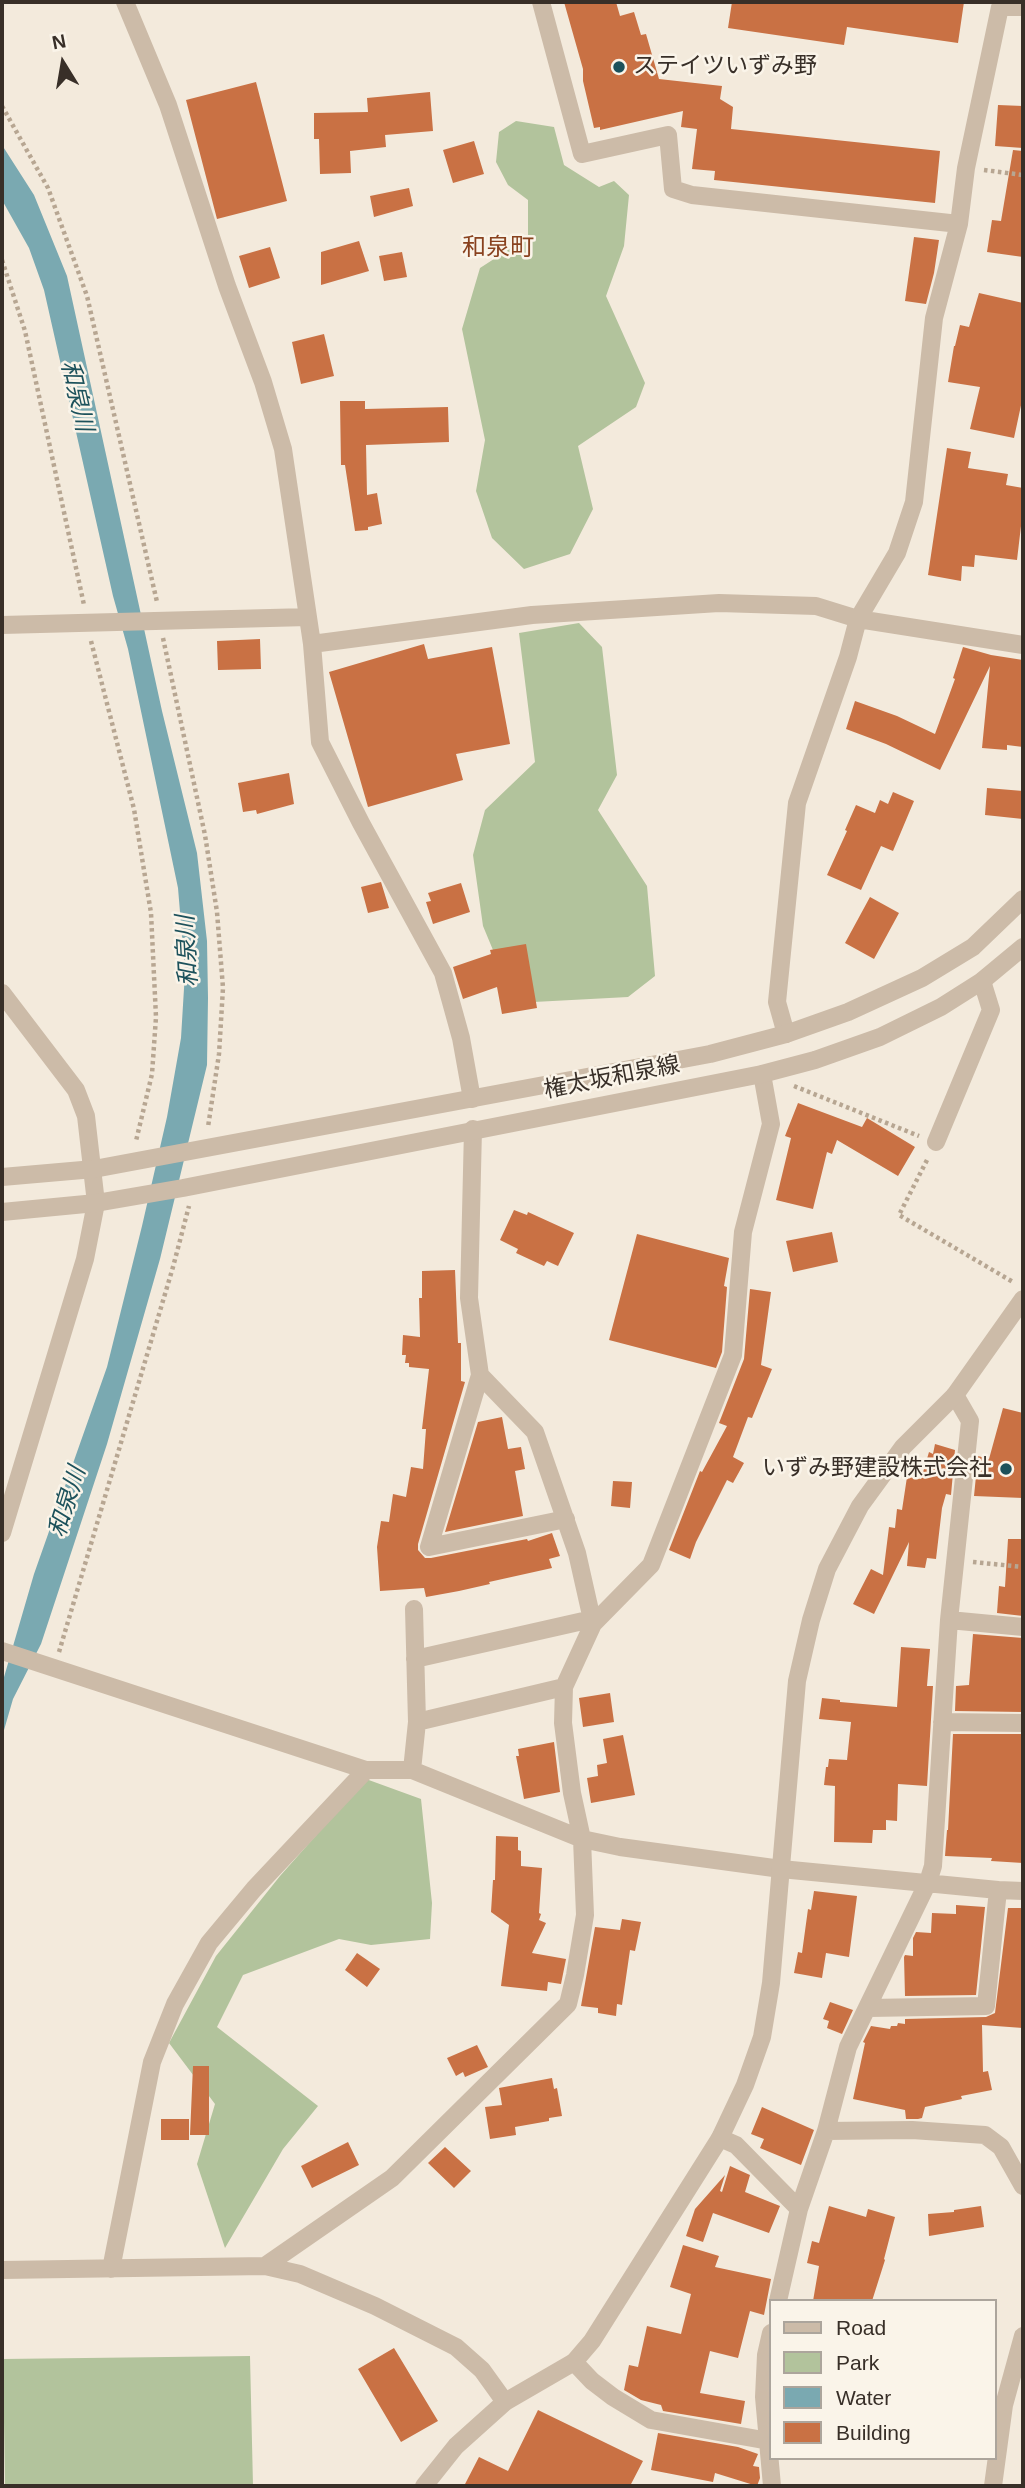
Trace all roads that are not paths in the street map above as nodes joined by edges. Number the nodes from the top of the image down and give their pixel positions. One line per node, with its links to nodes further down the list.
1 (125, 2): 5 (street)
2 (541, 2): 4 (street)
3 (1023, 8): 4 (street)
4 (959, 224): 6 (street)
5 (308, 617): 7 (street); 8 (street)
6 (858, 619): 8 (street); 9 (street); 14 (street)
7 (2, 625)
8 (312, 643): 16 (street)
9 (1023, 645)
10 (1023, 899): 14 (street, 権太坂和泉線)
11 (1023, 947): 12 (street, 権太坂和泉線)
12 (982, 981): 15 (street, 権太坂和泉線); 18 (street)
13 (2, 993): 19 (street)
14 (786, 1034): 16 (street, 権太坂和泉線)
15 (762, 1074): 17 (street, 権太坂和泉線); 30 (street)
16 (472, 1099): 19 (street, 権太坂和泉線)
17 (473, 1129): 21 (street, 権太坂和泉線); 24 (street)
18 (936, 1142)
19 (94, 1169): 20 (street); 21 (street)
20 (2, 1177)
21 (96, 1203): 22 (street); 27 (street)
22 (2, 1212)
23 (1023, 1299): 25 (street)
24 (480, 1374): 26 (street); 26 (street)
25 (955, 1395): 29 (street); 41 (street)
26 (566, 1519): 30 (street)
27 (2, 1533)
28 (414, 1609): 33 (street)
29 (948, 1620): 31 (street); 36 (street)
30 (592, 1621): 33 (street); 34 (street)
31 (1023, 1627)
32 (2, 1651): 38 (street)
33 (415, 1659): 35 (street)
34 (564, 1687): 35 (street); 40 (street)
35 (417, 1722): 39 (street)
36 (942, 1722): 37 (street); 42 (street)
37 (1023, 1723)
38 (366, 1770): 39 (street); 51 (street)
39 (412, 1770): 40 (street)
40 (582, 1839): 41 (street); 50 (street)
41 (781, 1869): 42 (street); 47 (street)
42 (928, 1882): 43 (street); 45 (street)
43 (998, 1890): 44 (street); 45 (street)
44 (1023, 1891)
45 (869, 2008): 46 (street)
46 (826, 2132): 48 (street); 49 (street)
47 (720, 2138): 49 (street); 56 (street)
48 (1023, 2186)
49 (799, 2209): 53 (street)
50 (265, 2266): 51 (street); 57 (street)
51 (111, 2269): 52 (street)
52 (2, 2270)
53 (778, 2299)
54 (1023, 2336): 59 (street)
55 (769, 2342): 58 (street)
56 (574, 2362): 57 (street); 58 (street)
57 (505, 2402): 62 (street)
58 (769, 2441)
59 (997, 2457)
60 (770, 2460): 63 (street)
61 (997, 2460): 64 (street)
62 (424, 2486)
63 (772, 2486)
64 (993, 2486)

